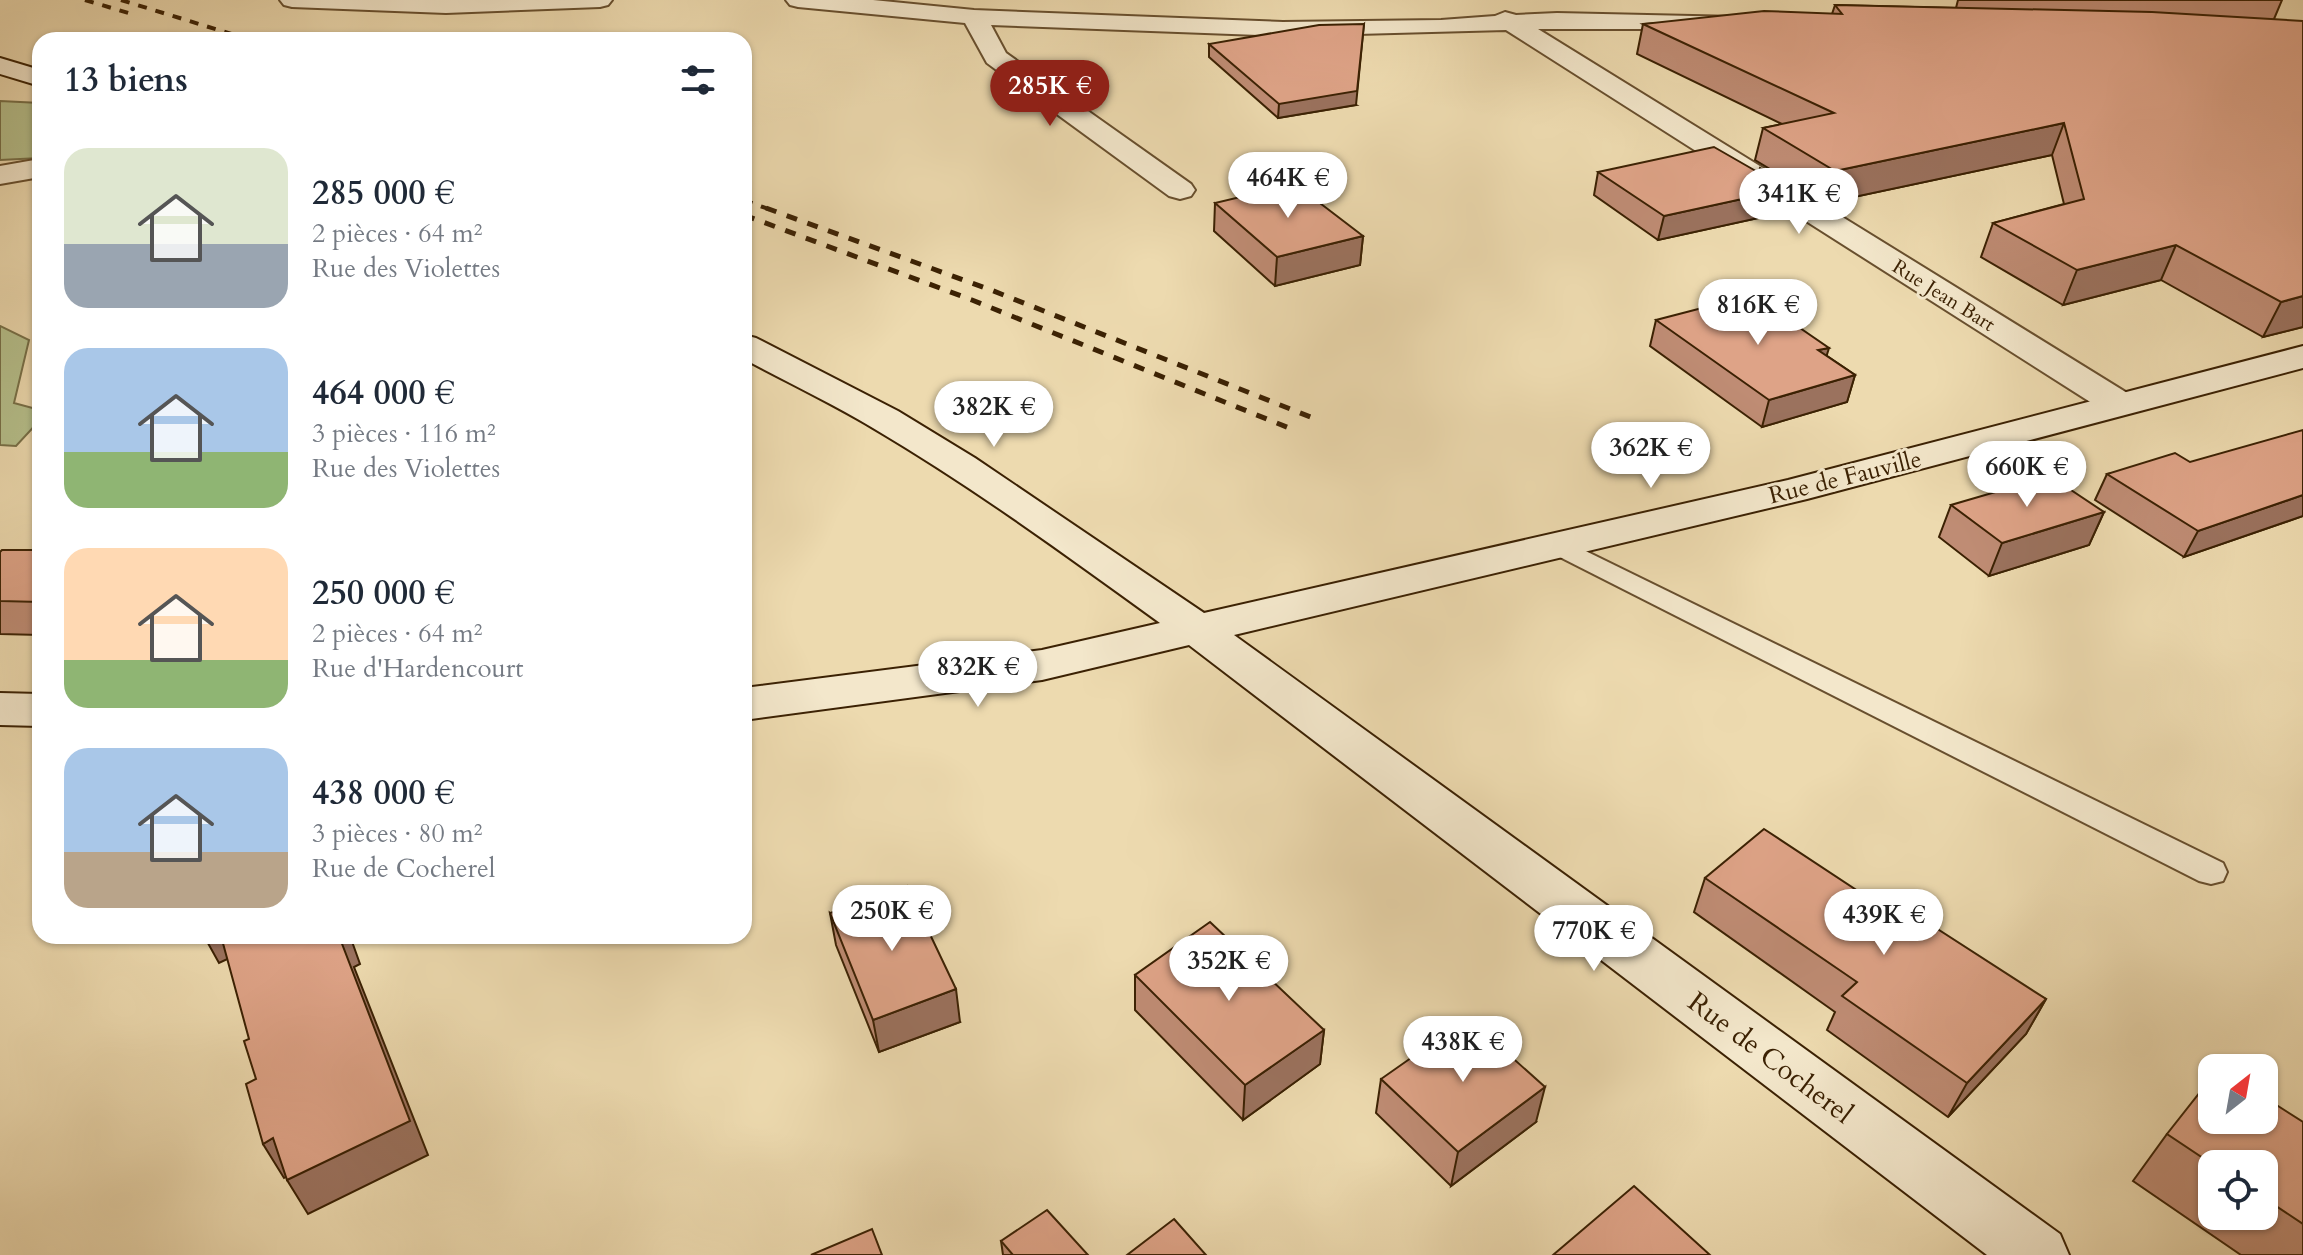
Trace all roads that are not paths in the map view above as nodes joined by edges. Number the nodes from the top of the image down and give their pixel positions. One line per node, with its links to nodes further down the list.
1 (292, 0): 2 (street)
2 (600, 0)
3 (798, 0): 5 (street)
4 (1500, 11): 5 (street); 6 (street); 16 (street, Rue Jean Bart)
5 (974, 17): 13 (street)
6 (1748, 23)
7 (0, 66): 8 (street)
8 (32, 76)
9 (0, 78): 10 (street)
10 (32, 79)
11 (32, 169): 12 (street)
12 (0, 175)
13 (1180, 190)
14 (752, 349): 18 (street, Rue de Cocherel)
15 (2303, 357): 16 (street, Rue de Fauville)
16 (2119, 404): 17 (street, Rue de Fauville)
17 (1557, 545): 18 (street, Rue de Fauville); 22 (lane)
18 (1197, 629): 19 (street, Rue de Fauville); 23 (street, Rue de Cocherel)
19 (752, 703)
20 (0, 709): 21 (street)
21 (32, 710)
22 (2211, 872)
23 (2037, 1255)

